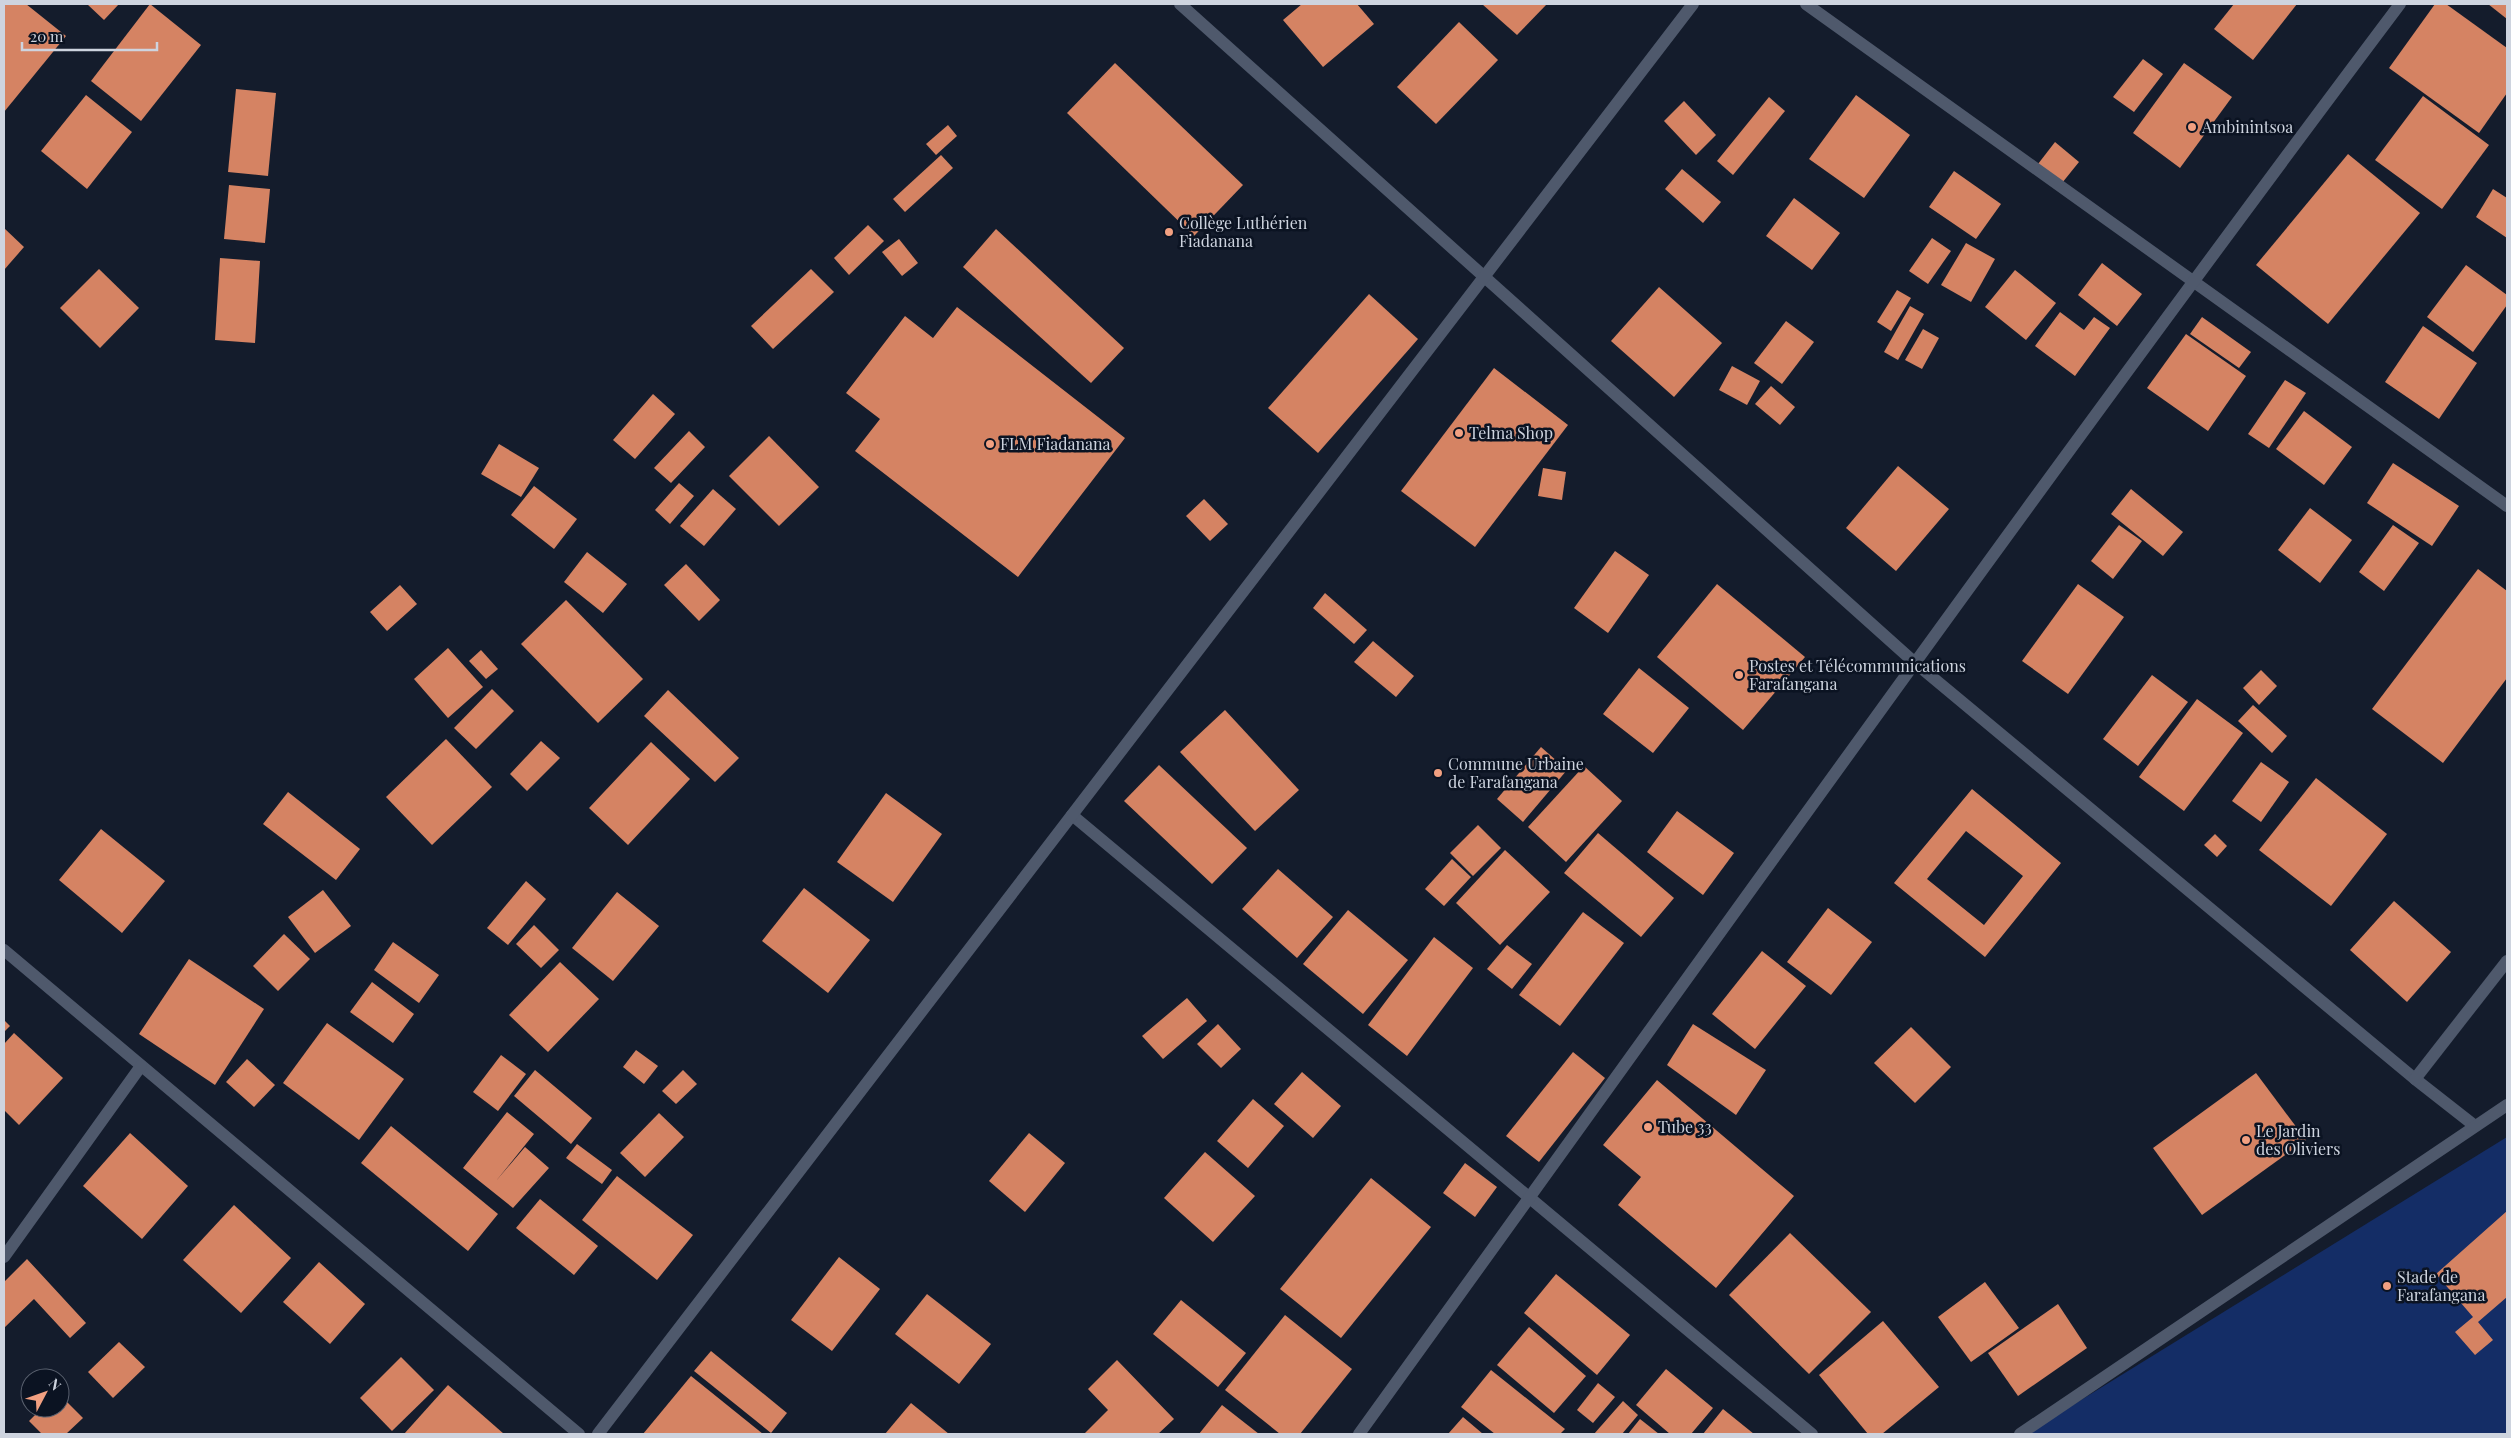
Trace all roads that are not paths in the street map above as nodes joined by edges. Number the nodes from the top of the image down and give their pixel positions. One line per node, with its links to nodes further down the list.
1 (1180, 4): 5 (street)
2 (1693, 4): 5 (street)
3 (1806, 4): 6 (street)
4 (2400, 4): 6 (street)
5 (1485, 275): 8 (street); 9 (street)
6 (2192, 280): 7 (street); 8 (street)
7 (2507, 506)
8 (1914, 662): 13 (street); 16 (street)
9 (1072, 815): 16 (street); 19 (street)
10 (4, 950): 12 (street)
11 (2507, 961): 13 (street)
12 (141, 1066): 17 (street); 18 (street)
13 (2415, 1079): 15 (street)
14 (2507, 1105): 15 (street)
15 (2475, 1126): 22 (street)
16 (1529, 1197): 20 (street); 21 (street)
17 (4, 1257)
18 (579, 1434)
19 (598, 1434)
20 (1358, 1434)
21 (1812, 1434)
22 (2020, 1434)

